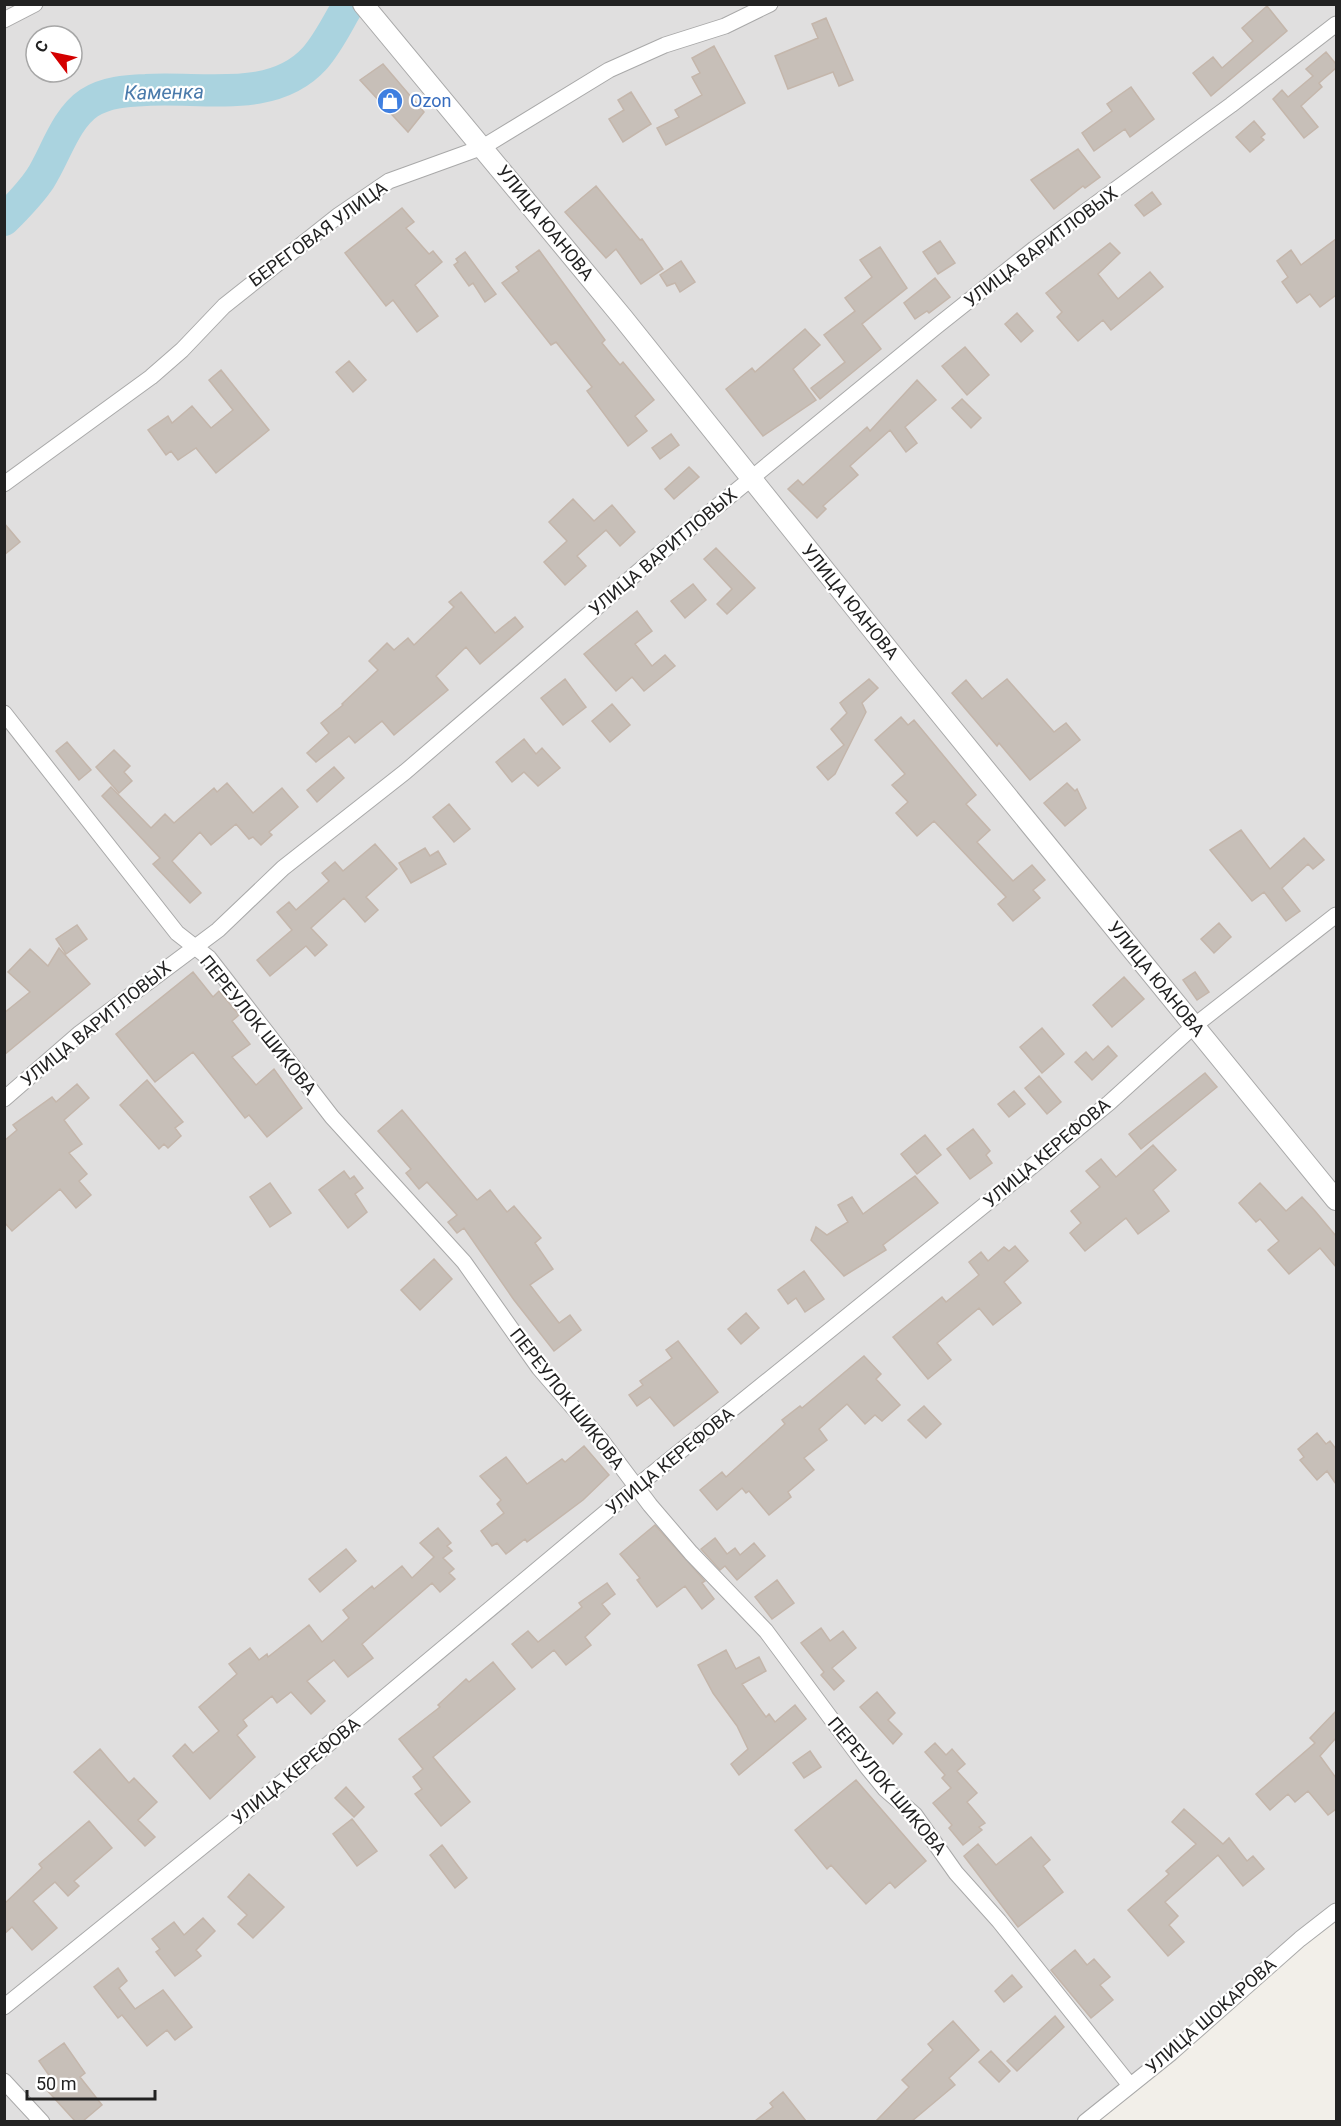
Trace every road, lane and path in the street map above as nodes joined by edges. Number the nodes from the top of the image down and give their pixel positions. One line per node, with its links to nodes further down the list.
1 (35, 4): 4 (street)
2 (363, 4): 6 (street, УЛИЦА ЮАНОВА)
3 (770, 4): 6 (street, БЕРЕГОВАЯ УЛИЦА)
4 (4, 20)
5 (1336, 24): 7 (street, УЛИЦА ВАРИТЛОВЫХ)
6 (483, 147): 7 (street, УЛИЦА ЮАНОВА); 8 (street, БЕРЕГОВАЯ УЛИЦА)
7 (751, 478): 11 (street, УЛИЦА ВАРИТЛОВЫХ); 12 (street, УЛИЦА ЮАНОВА)
8 (4, 484)
9 (4, 713): 11 (street, ПЕРЕУЛОК ШИКОВА)
10 (1336, 915): 12 (street, УЛИЦА КЕРЕФОВА)
11 (194, 948): 13 (street, УЛИЦА ВАРИТЛОВЫХ); 15 (street, ПЕРЕУЛОК ШИКОВА)
12 (1194, 1026): 14 (street, УЛИЦА ЮАНОВА); 15 (street, УЛИЦА КЕРЕФОВА)
13 (4, 1100)
14 (1336, 1200)
15 (636, 1487): 17 (street, УЛИЦА КЕРЕФОВА); 19 (street, ПЕРЕУЛОК ШИКОВА)
16 (1336, 1911): 19 (street, УЛИЦА ШОКАРОВА)
17 (4, 2007)
18 (4, 2081): 20 (street)
19 (1129, 2085): 21 (street, УЛИЦА ШОКАРОВА)
20 (42, 2121)
21 (1085, 2121)

